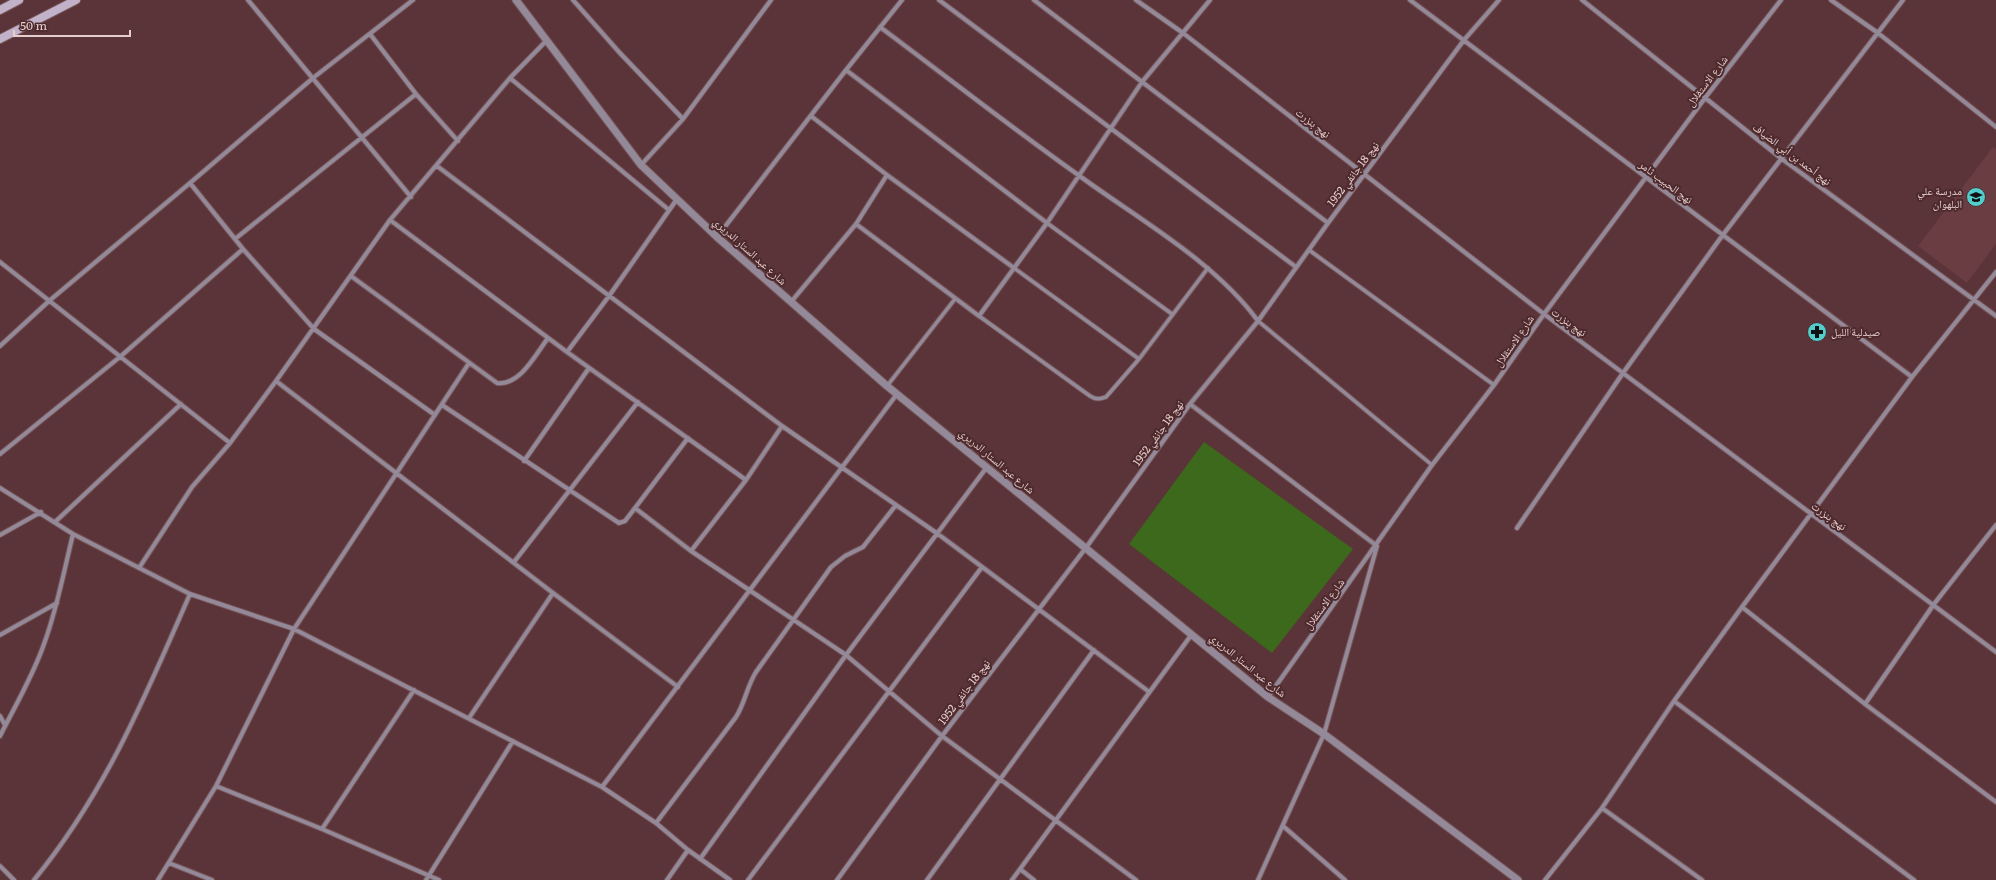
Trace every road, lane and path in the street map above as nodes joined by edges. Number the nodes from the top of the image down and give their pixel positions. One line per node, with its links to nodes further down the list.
1 (19, 0): 19 (main road)
2 (76, 0): 24 (main road)
3 (248, 0): 28 (street)
4 (413, 0): 23 (street)
5 (516, 0): 25 (street, شارع عبد الستار الدريري)
6 (573, 0): 34 (street)
7 (771, 0): 34 (street)
8 (902, 0): 20 (street)
9 (939, 0): 36 (street)
10 (1034, 0): 30 (street)
11 (1136, 0): 21 (street, نهج بنزرت)
12 (1210, 0): 21 (street)
13 (1410, 0): 26 (street, نهج الحبيب ثامر)
14 (1499, 0): 26 (street, نهج 18 جانفي 1952)
15 (1582, 0): 32 (street, نهج أحمد بن أبي الضياف)
16 (1781, 0): 32 (street, شارع الاستقلال)
17 (1831, 0): 22 (street)
18 (1903, 0): 22 (street)
19 (0, 10)
20 (880, 27): 27 (street); 44 (street)
21 (1183, 33): 30 (street); 42 (street, نهج بنزرت)
22 (1878, 33): 35 (street); 39 (street)
23 (370, 34): 28 (street); 31 (street)
24 (0, 39)
25 (547, 39): 29 (street); 40 (street, شارع عبد الستار الدريري)
26 (1464, 40): 42 (street, نهج 18 جانفي 1952); 45 (street, نهج الحبيب ثامر)
27 (846, 70): 33 (street); 51 (street)
28 (313, 78): 37 (street); 46 (street)
29 (510, 78): 38 (street); 49 (street)
30 (1142, 82): 36 (street); 52 (street)
31 (416, 94): 37 (street); 38 (street)
32 (1705, 98): 39 (street, نهج أحمد بن أبي الضياف); 45 (street, شارع الاستقلال)
33 (811, 116): 43 (street); 55 (street)
34 (684, 119): 40 (street)
35 (1996, 126)
36 (1112, 129): 44 (street); 60 (street)
37 (362, 138): 47 (street); 56 (street)
38 (458, 141): 41 (street)
39 (1782, 159): 54 (street); 67 (street, نهج أحمد بن أبي الضياف)
40 (642, 165): 48 (street, شارع عبد الستار الدريري)
41 (437, 166): 47 (street); 65 (street)
42 (1364, 174): 52 (street, نهج 18 جانفي 1952); 71 (street, نهج بنزرت)
43 (887, 175): 53 (street); 61 (street)
44 (1079, 176): 51 (street); 62 (street)
45 (1646, 178): 54 (street, نهج الحبيب ثامر); 71 (street, شارع الاستقلال)
46 (190, 183): 56 (street); 68 (street)
47 (411, 197): 50 (street)
48 (677, 199): 49 (street); 55 (street, شارع عبد الستار الدريري)
49 (669, 210): 65 (street)
50 (390, 220): 64 (street); 76 (street)
51 (1047, 223): 61 (street); 70 (street)
52 (1328, 223): 58 (street, نهج 18 جانفي 1952)
53 (856, 224): 66 (street); 69 (street)
54 (1722, 236): 83 (street); 84 (street, نهج الحبيب ثامر)
55 (717, 237): 69 (street, شارع عبد الستار الدريري)
56 (235, 240): 57 (street)
57 (243, 249): 75 (street); 79 (street)
58 (1309, 250): 60 (street, نهج 18 جانفي 1952); 87 (street)
59 (0, 262): 68 (street)
60 (1296, 267): 74 (street, نهج 18 جانفي 1952)
61 (1014, 268): 72 (street); 80 (street)
62 (1208, 268): 70 (street); 74 (street)
63 (1996, 272): 67 (street)
64 (351, 276): 75 (street); 81 (street)
65 (609, 296): 78 (street); 94 (street)
66 (955, 299): 72 (street); 86 (street)
67 (1975, 299): 73 (street, نهج أحمد بن أبي الضياف); 84 (street)
68 (49, 301): 77 (street); 79 (street)
69 (790, 303): 86 (street, شارع عبد الستار الدريري)
70 (1172, 314): 80 (street)
71 (1544, 314): 83 (street, نهج بنزرت); 87 (street, شارع الاستقلال)
72 (979, 316): 80 (street)
73 (1996, 316)
74 (1258, 321): 91 (street, نهج 18 جانفي 1952); 99 (street)
75 (314, 329): 85 (street); 93 (street)
76 (548, 338): 78 (street); 81 (street)
77 (0, 346)
78 (567, 352): 82 (street)
79 (121, 356): 90 (street); 97 (street)
80 (1139, 359)
81 (469, 363): 92 (street)
82 (589, 368): 89 (street); 98 (street)
83 (1623, 373): 109 (street, نهج بنزرت); 112 (street)
84 (1912, 377): 109 (street)
85 (276, 381): 96 (street); 102 (street)
86 (888, 386): 88 (street, شارع عبد الستار الدريري)
87 (1494, 386): 99 (street, شارع الاستقلال)
88 (897, 394): 100 (street, شارع عبد الستار الدريري); 101 (street)
89 (638, 402): 95 (street); 105 (street)
90 (181, 404): 96 (street); 110 (street)
91 (1190, 404): 116 (street); 117 (street, نهج 18 جانفي 1952)
92 (442, 405): 93 (street); 98 (street)
93 (435, 415): 102 (street)
94 (782, 426): 101 (street); 103 (street)
95 (688, 438): 103 (street); 107 (street)
96 (230, 443): 121 (street)
97 (0, 454)
98 (524, 461): 105 (street)
99 (1432, 465): 116 (street, شارع الاستقلال)
100 (988, 466): 114 (street); 117 (street, شارع عبد الستار الدريري)
101 (842, 467): 106 (street); 122 (street)
102 (397, 473): 119 (street); 130 (street)
103 (746, 480): 118 (street)
104 (0, 488): 108 (street)
105 (569, 491): 107 (street); 119 (street)
106 (896, 505): 114 (street); 129 (street)
107 (635, 508): 118 (street)
108 (41, 512): 110 (street); 115 (street)
109 (1812, 515): 126 (street, نهج بنزرت); 127 (street)
110 (55, 522): 113 (street)
111 (1996, 525): 126 (street)
112 (1516, 528)
113 (73, 534): 121 (street); 125 (street)
114 (938, 534): 120 (street); 135 (street)
115 (0, 535)
116 (1377, 546): 140 (street, شارع الاستقلال); 146 (street)
117 (1085, 549): 128 (street, نهج 18 جانفي 1952); 131 (street, شارع عبد الستار الدريري)
118 (691, 551): 122 (street)
119 (514, 562): 123 (street)
120 (982, 567): 128 (street); 138 (street)
121 (139, 568): 124 (street)
122 (749, 590): 129 (street); 136 (street)
123 (553, 593): 136 (street); 144 (street)
124 (190, 594): 130 (street); 166 (street)
125 (57, 603): 132 (street); 145 (street)
126 (1934, 604): 134 (street, نهج بنزرت); 142 (street)
127 (1742, 607): 141 (street); 142 (street)
128 (1038, 610): 133 (street); 148 (street, نهج 18 جانفي 1952)
129 (792, 621): 135 (street); 156 (street)
130 (294, 630): 137 (street); 151 (street)
131 (1192, 634): 139 (street); 140 (street, شارع عبد الستار الدريري)
132 (0, 635)
133 (1094, 650): 139 (street); 150 (street)
134 (1996, 652)
135 (846, 655): 138 (street); 160 (street)
136 (678, 687): 152 (street)
137 (414, 690): 144 (street); 158 (street)
138 (889, 691): 148 (street); 173 (street)
139 (1148, 691): 155 (street)
140 (1268, 698): 146 (street, شارع عبد الستار الدريري)
141 (1674, 701): 154 (street); 184 (street)
142 (1865, 704): 153 (street)
143 (0, 716): 145 (street)
144 (469, 718): 149 (street)
145 (6, 725): 147 (street)
146 (1324, 734): 157 (street); 181 (street, شارع عبد الستار الدريري)
147 (0, 736)
148 (942, 736): 150 (street); 174 (street, نهج 18 جانفي 1952)
149 (513, 741): 152 (street); 164 (street)
150 (1001, 778): 155 (street); 175 (street)
151 (216, 786): 158 (street); 161 (street)
152 (602, 787): 156 (street)
153 (1996, 802)
154 (1602, 808): 182 (street); 183 (street)
155 (1056, 820): 163 (street); 178 (street)
156 (656, 823): 159 (street)
157 (1283, 826): 179 (street); 180 (street)
158 (322, 829): 164 (street)
159 (688, 850): 160 (street); 171 (street)
160 (700, 859): 172 (street)
161 (169, 863): 167 (street); 168 (street)
162 (0, 866): 165 (street)
163 (1020, 869): 176 (street); 177 (street)
164 (429, 875): 169 (street); 170 (street)
165 (14, 880)
166 (34, 880)
167 (158, 880)
168 (212, 880)
169 (426, 880)
170 (439, 880)
171 (667, 880)
172 (730, 880)
173 (748, 880)
174 (837, 880)
175 (927, 880)
176 (1012, 880)
177 (1034, 880)
178 (1136, 880)
179 (1258, 880)
180 (1345, 880)
181 (1518, 880)
182 (1545, 880)
183 (1702, 880)
184 (1914, 880)

